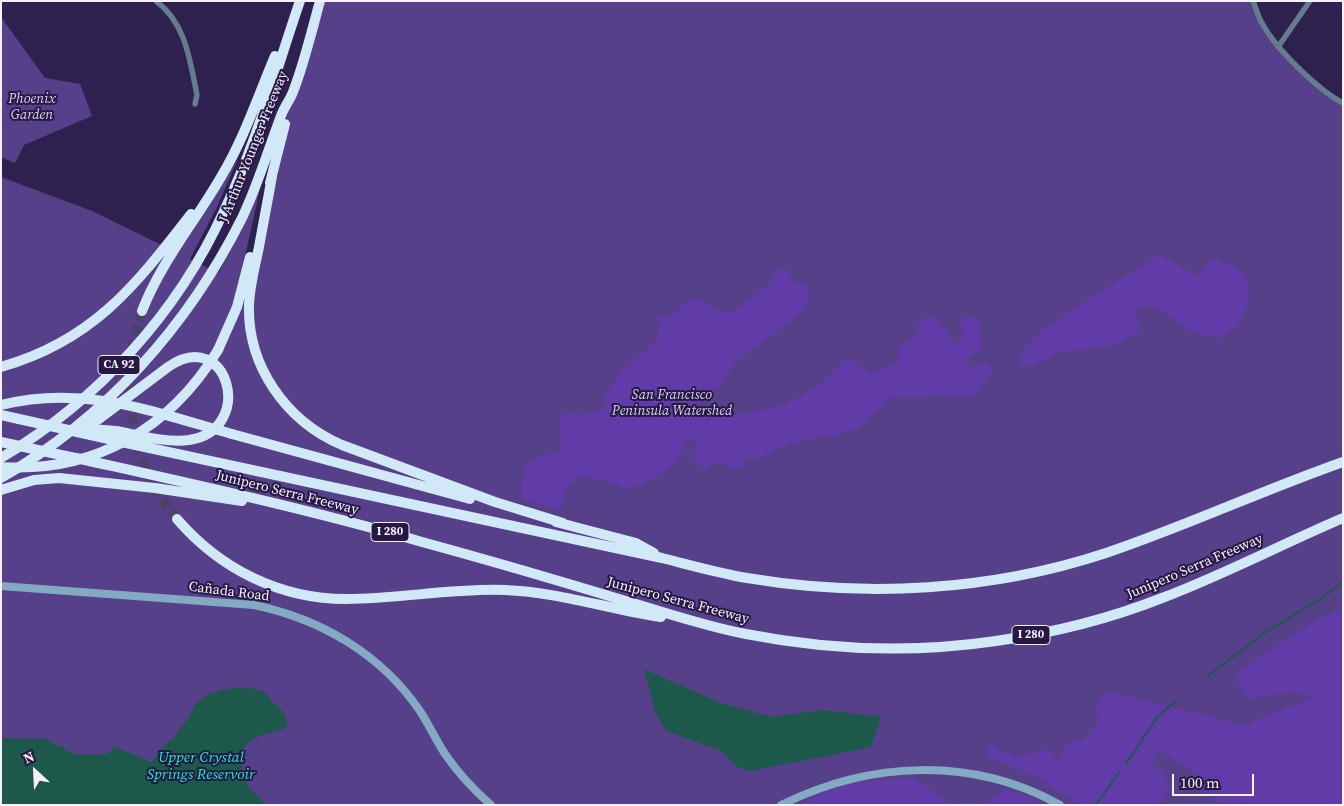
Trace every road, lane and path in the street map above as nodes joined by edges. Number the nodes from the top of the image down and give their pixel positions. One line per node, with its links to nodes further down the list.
1 (156, 1): 10 (street)
2 (296, 1): 11 (highway)
3 (300, 1): 19 (highway, J Arthur Younger Freeway / CA 92)
4 (320, 1): 8 (highway, J Arthur Younger Freeway / CA 92)
5 (1253, 1): 7 (street)
6 (1310, 1): 7 (street)
7 (1278, 47): 9 (street)
8 (293, 92): 12 (highway); 20 (highway, J Arthur Younger Freeway / CA 92)
9 (1343, 103)
10 (195, 104)
11 (227, 168): 13 (highway); 14 (highway)
12 (272, 176): 22 (highway, bridge); 28 (highway)
13 (142, 311)
14 (1, 367)
15 (1, 405): 28 (highway, bridge)
16 (1, 415): 17 (highway, Junipero Serra Freeway / I 280, bridge)
17 (114, 435): 20 (highway); 29 (highway, Junipero Serra Freeway / I 280)
18 (1, 442): 25 (highway, Junipero Serra Freeway / I 280, bridge)
19 (1, 458)
20 (30, 461): 23 (highway, J Arthur Younger Freeway / CA 92)
21 (1343, 462): 29 (highway, Junipero Serra Freeway / I 280)
22 (1, 467)
23 (1, 478)
24 (1, 490): 25 (highway)
25 (285, 505): 31 (highway, Junipero Serra Freeway / I 280)
26 (1343, 518): 31 (highway, Junipero Serra Freeway / I 280)
27 (177, 519): 31 (highway)
28 (563, 523): 29 (highway)
29 (662, 558)
30 (1, 586): 32 (main road, Cañada Road)
31 (700, 624)
32 (491, 805)
33 (781, 805): 34 (main road)
34 (1060, 805)

